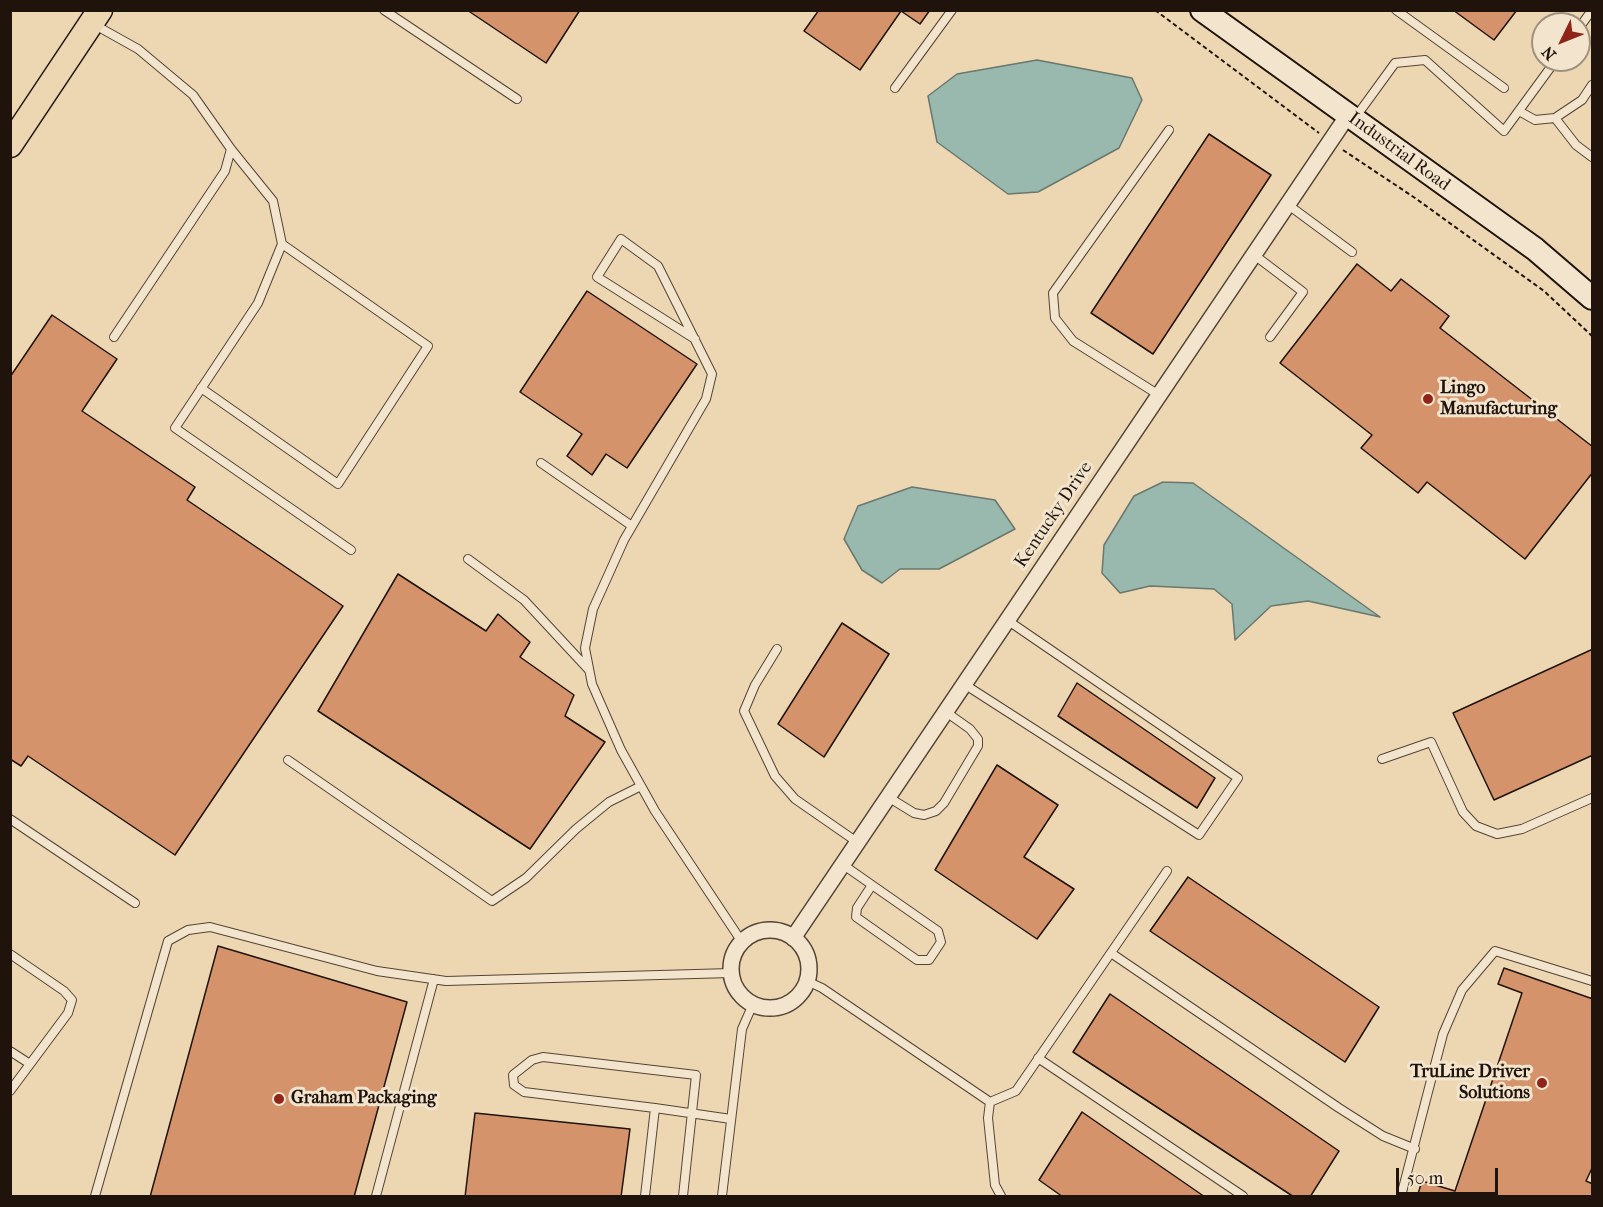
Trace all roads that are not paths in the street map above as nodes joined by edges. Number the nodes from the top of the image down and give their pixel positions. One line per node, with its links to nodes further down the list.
1 (384, 10): 10 (lane)
2 (952, 10): 7 (lane)
3 (1202, 10): 12 (main road, Industrial Road)
4 (1396, 10): 8 (lane)
5 (96, 17): 15 (main road); 16 (lane)
6 (1547, 72): 11 (lane)
7 (895, 88)
8 (1504, 88)
9 (1592, 88): 13 (lane)
10 (517, 99)
11 (1519, 111): 12 (lane); 13 (lane)
12 (1351, 117): 18 (street, Kentucky Drive); 22 (main road, Industrial Road)
13 (1555, 118): 17 (lane)
14 (1169, 130): 27 (lane)
15 (10, 145)
16 (231, 149): 19 (lane); 23 (lane)
17 (1593, 157)
18 (1287, 204): 20 (lane); 21 (street, Kentucky Drive)
19 (282, 244): 26 (lane); 26 (lane)
20 (1352, 252)
21 (1253, 254): 24 (lane); 27 (street, Kentucky Drive)
22 (1593, 298)
23 (114, 337)
24 (1270, 337)
25 (695, 339): 25 (lane); 29 (lane)
26 (201, 388): 30 (lane)
27 (1159, 395): 32 (street, Kentucky Drive)
28 (541, 463): 29 (lane)
29 (632, 526): 34 (lane)
30 (351, 550)
31 (468, 559): 34 (lane)
32 (1007, 620): 35 (street, Kentucky Drive); 35 (lane)
33 (777, 649): 43 (lane)
34 (590, 671): 39 (lane)
35 (964, 684): 36 (street, Kentucky Drive)
36 (946, 712): 40 (street, Kentucky Drive); 40 (lane)
37 (1382, 759): 41 (lane)
38 (288, 760): 39 (lane)
39 (640, 786): 49 (lane)
40 (888, 797): 43 (street, Kentucky Drive)
41 (1593, 798)
42 (10, 819): 47 (lane)
43 (857, 842): 44 (street, Kentucky Drive)
44 (842, 864): 46 (lane); 48 (street, Kentucky Drive)
45 (1167, 872): 50 (lane)
46 (872, 885): 46 (lane)
47 (135, 903)
48 (792, 938): 49 (street); 54 (street)
49 (742, 942): 52 (street)
50 (1111, 952): 58 (lane); 65 (lane)
51 (10, 954): 59 (lane)
52 (731, 974): 53 (lane); 56 (street)
53 (434, 979): 66 (lane); 67 (lane)
54 (807, 981): 56 (street); 61 (lane)
55 (1593, 981): 65 (lane)
56 (753, 1004): 64 (lane)
57 (10, 1051): 59 (lane)
58 (1038, 1058): 61 (lane); 72 (lane)
59 (30, 1064): 60 (lane)
60 (10, 1091)
61 (990, 1102): 71 (lane)
62 (655, 1108): 63 (lane); 63 (lane); 68 (lane)
63 (692, 1113): 64 (lane); 69 (lane)
64 (731, 1119): 70 (lane)
65 (1415, 1149): 73 (lane)
66 (95, 1197)
67 (376, 1197)
68 (645, 1197)
69 (683, 1197)
70 (722, 1197)
71 (1001, 1197)
72 (1243, 1197)
73 (1401, 1197)

